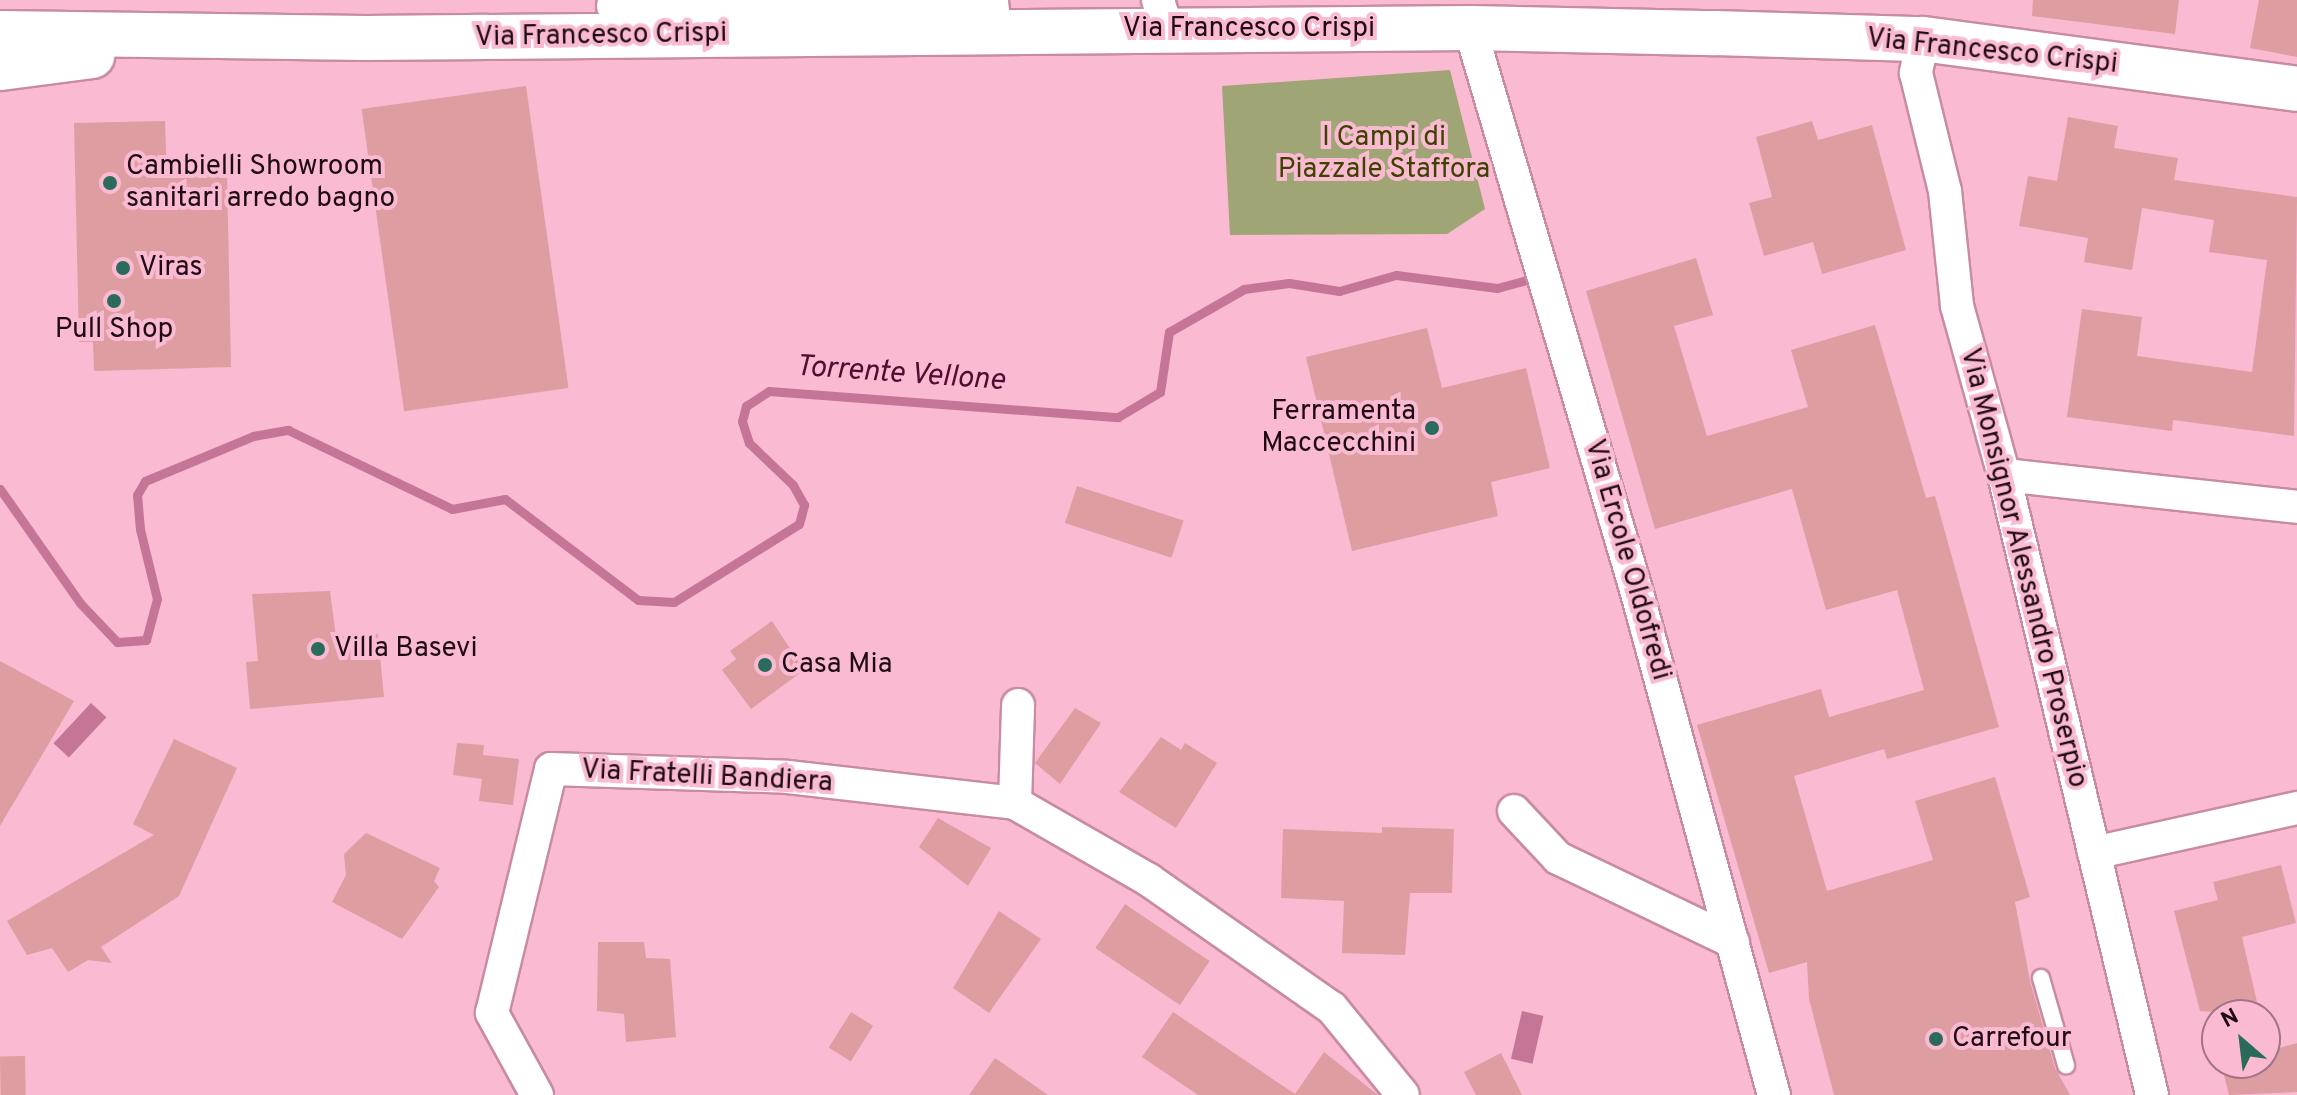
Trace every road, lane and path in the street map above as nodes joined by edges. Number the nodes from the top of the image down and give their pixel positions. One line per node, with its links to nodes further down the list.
1 (607, 14): 2 (street, Via Francesco Crispi); 5 (street, Via Francesco Crispi)
2 (1162, 14): 3 (street, Via Francesco Crispi)
3 (1470, 28): 6 (street, Via Francesco Crispi); 16 (street, Via Ercole Oldofredi)
4 (0, 33): 5 (street, Via Francesco Crispi)
5 (197, 37): 7 (street, Via Francesco Crispi)
6 (1923, 39): 8 (street, Via Francesco Crispi); 9 (street, Via Monsignor Alessandro Proserpio)
7 (0, 68)
8 (2297, 89)
9 (2004, 475): 10 (street); 15 (street, Via Monsignor Alessandro Proserpio)
10 (2297, 507)
11 (1018, 705): 12 (street)
12 (1015, 803): 19 (street, Via Fratelli Bandiera); 20 (street, Via Fratelli Bandiera)
13 (2297, 808): 15 (street)
14 (1514, 811): 16 (street)
15 (2094, 853): 22 (street, Via Monsignor Alessandro Proserpio)
16 (1733, 942): 21 (street, Via Ercole Oldofredi)
17 (2041, 978): 18 (lane)
18 (2066, 1065)
19 (537, 1095)
20 (1403, 1095)
21 (1774, 1095)
22 (2152, 1095)

